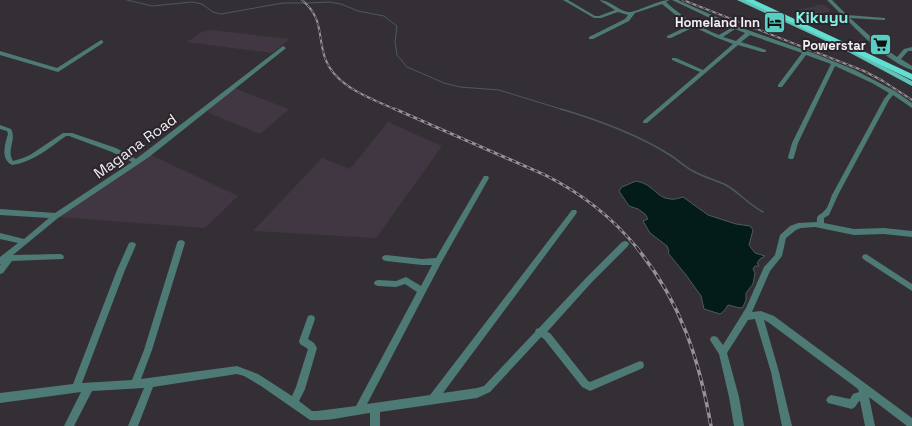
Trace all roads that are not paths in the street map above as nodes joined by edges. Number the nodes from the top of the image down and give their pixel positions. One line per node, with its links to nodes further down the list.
1 (565, 0): 11 (street)
2 (601, 0): 11 (street)
3 (674, 0): 10 (street)
4 (740, 0): 37 (main road)
5 (748, 0): 36 (highway)
6 (755, 0): 17 (highway)
7 (765, 0): 17 (highway)
8 (829, 0): 14 (street)
9 (665, 1): 12 (street); 13 (street)
10 (689, 7): 13 (street); 18 (street)
11 (619, 10): 12 (street)
12 (633, 14): 22 (street)
13 (676, 14): 16 (street)
14 (844, 16): 15 (street); 31 (street)
15 (883, 19)
16 (693, 26): 20 (street); 21 (street)
17 (812, 26): 35 (highway)
18 (734, 28): 19 (street); 21 (street)
19 (750, 33): 24 (street); 29 (street)
20 (669, 37)
21 (719, 37): 24 (street)
22 (591, 38)
23 (101, 42): 28 (street)
24 (737, 43): 27 (street); 34 (street)
25 (283, 48): 44 (street, Magana Road)
26 (912, 49): 31 (street)
27 (764, 51)
28 (0, 53)
29 (805, 53): 32 (street); 38 (street)
30 (674, 59): 34 (street)
31 (897, 60): 33 (street)
32 (833, 64): 39 (street); 43 (street)
33 (912, 68)
34 (704, 72): 41 (street)
35 (912, 73)
36 (912, 77)
37 (912, 84)
38 (780, 86)
39 (893, 92): 40 (street); 49 (street)
40 (912, 106)
41 (645, 122)
42 (0, 127): 44 (street)
43 (791, 157)
44 (137, 162): 48 (street, Magana Road)
45 (486, 178): 60 (street)
46 (0, 212): 48 (street)
47 (574, 212): 79 (street)
48 (56, 216): 52 (street, Magana Road)
49 (821, 225): 50 (street); 66 (street)
50 (912, 234)
51 (0, 236): 52 (street)
52 (26, 242): 59 (street, Magana Road)
53 (181, 243): 73 (street)
54 (132, 244): 76 (street)
55 (625, 244): 68 (street)
56 (60, 256): 59 (street)
57 (866, 257): 63 (street)
58 (386, 258): 60 (street)
59 (5, 259): 61 (street, Magana Road)
60 (438, 261): 64 (street)
61 (0, 271)
62 (378, 283): 64 (street)
63 (912, 288)
64 (422, 291): 83 (street)
65 (758, 315): 66 (street); 74 (street); 89 (street)
66 (746, 316): 70 (street)
67 (311, 318): 81 (street)
68 (540, 332): 71 (street); 79 (street)
69 (714, 340): 70 (street)
70 (723, 352): 88 (street)
71 (640, 365)
72 (150, 383): 73 (street); 81 (street); 86 (street)
73 (135, 384): 75 (street)
74 (862, 386): 77 (street); 84 (street)
75 (89, 387): 76 (street); 85 (street)
76 (76, 388): 78 (street)
77 (864, 396): 80 (street); 90 (street)
78 (0, 398)
79 (432, 400): 82 (street)
80 (831, 400)
81 (293, 403): 83 (street)
82 (375, 408): 83 (street); 87 (street)
83 (358, 411)
84 (912, 424)
85 (69, 426)
86 (133, 426)
87 (375, 426)
88 (739, 426)
89 (787, 426)
90 (870, 426)

